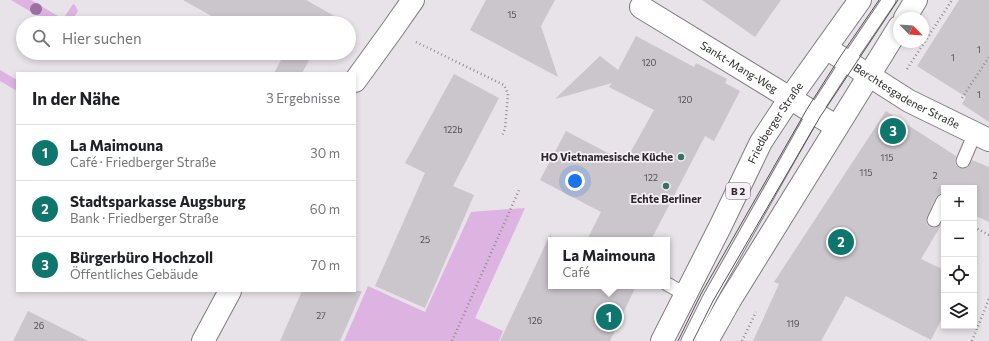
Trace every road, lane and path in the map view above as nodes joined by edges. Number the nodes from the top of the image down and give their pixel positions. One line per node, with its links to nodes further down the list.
1 (413, 0): 7 (main road)
2 (860, 0): 9 (main road, Friedberger Straße / B 2)
3 (889, 0): 11 (lane)
4 (916, 0): 6 (main road)
5 (641, 7): 14 (main road, Sankt-Mang-Weg)
6 (909, 12)
7 (392, 30): 13 (main road); 18 (path)
8 (893, 36): 12 (main road)
9 (826, 48): 11 (main road, Berchtesgadener Straße); 14 (main road, Friedberger Straße / B 2)
10 (989, 57): 16 (path)
11 (847, 62): 12 (main road, Berchtesgadener Straße); 15 (lane)
12 (868, 76): 16 (main road, Berchtesgadener Straße); 17 (main road)
13 (356, 80)
14 (790, 98): 15 (main road, Sankt-Mang-Weg); 26 (main road, Friedberger Straße / B 2)
15 (814, 113): 17 (main road, Sankt-Mang-Weg); 32 (lane)
16 (947, 120): 19 (main road, Berchtesgadener Straße)
17 (837, 127): 33 (main road)
18 (502, 136)
19 (982, 137): 20 (lane)
20 (963, 161)
21 (519, 190): 30 (path)
22 (941, 205): 23 (lane)
23 (934, 220)
24 (977, 229): 25 (path)
25 (989, 235)
26 (676, 289): 31 (main road, Friedberger Straße / B 2)
27 (229, 292): 29 (main road)
28 (989, 299): 34 (path)
29 (203, 341)
30 (452, 341)
31 (662, 341)
32 (688, 341)
33 (707, 341)
34 (972, 341)

